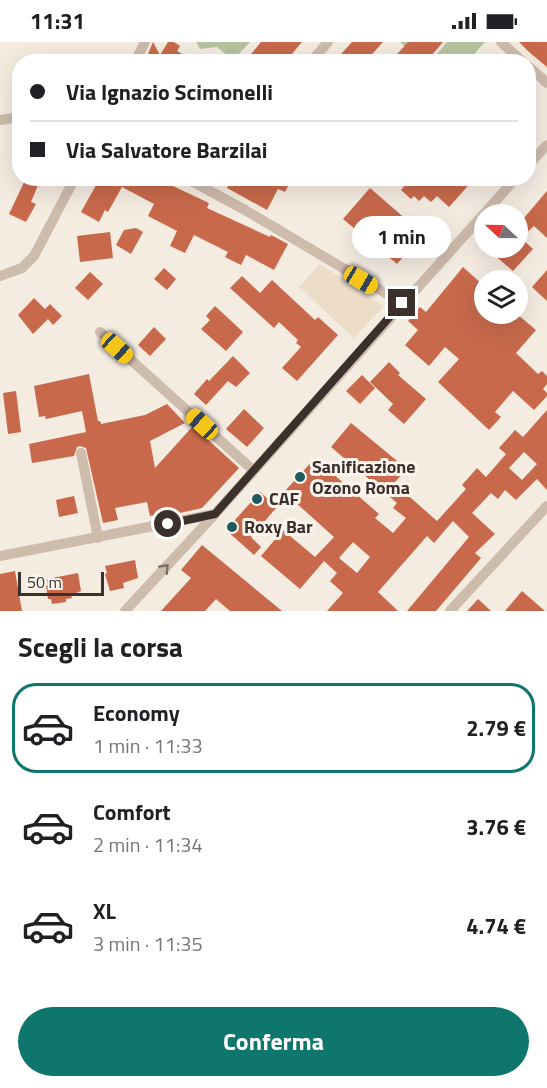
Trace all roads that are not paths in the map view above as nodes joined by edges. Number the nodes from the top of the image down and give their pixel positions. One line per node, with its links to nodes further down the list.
1 (328, 42): 3 (street)
2 (501, 42): 4 (street)
3 (318, 54)
4 (514, 54)
5 (547, 145): 6 (street)
6 (536, 157)
7 (71, 186): 10 (street)
8 (200, 186): 11 (street)
9 (509, 186): 11 (street)
10 (0, 276)
11 (402, 303): 14 (street)
12 (100, 332): 14 (street)
13 (81, 453): 17 (street)
14 (253, 470): 16 (street)
15 (547, 506): 20 (street)
16 (215, 514): 17 (street); 19 (street, one-way to 16)
17 (98, 538): 18 (street)
18 (0, 556)
19 (125, 611)
20 (450, 611)

